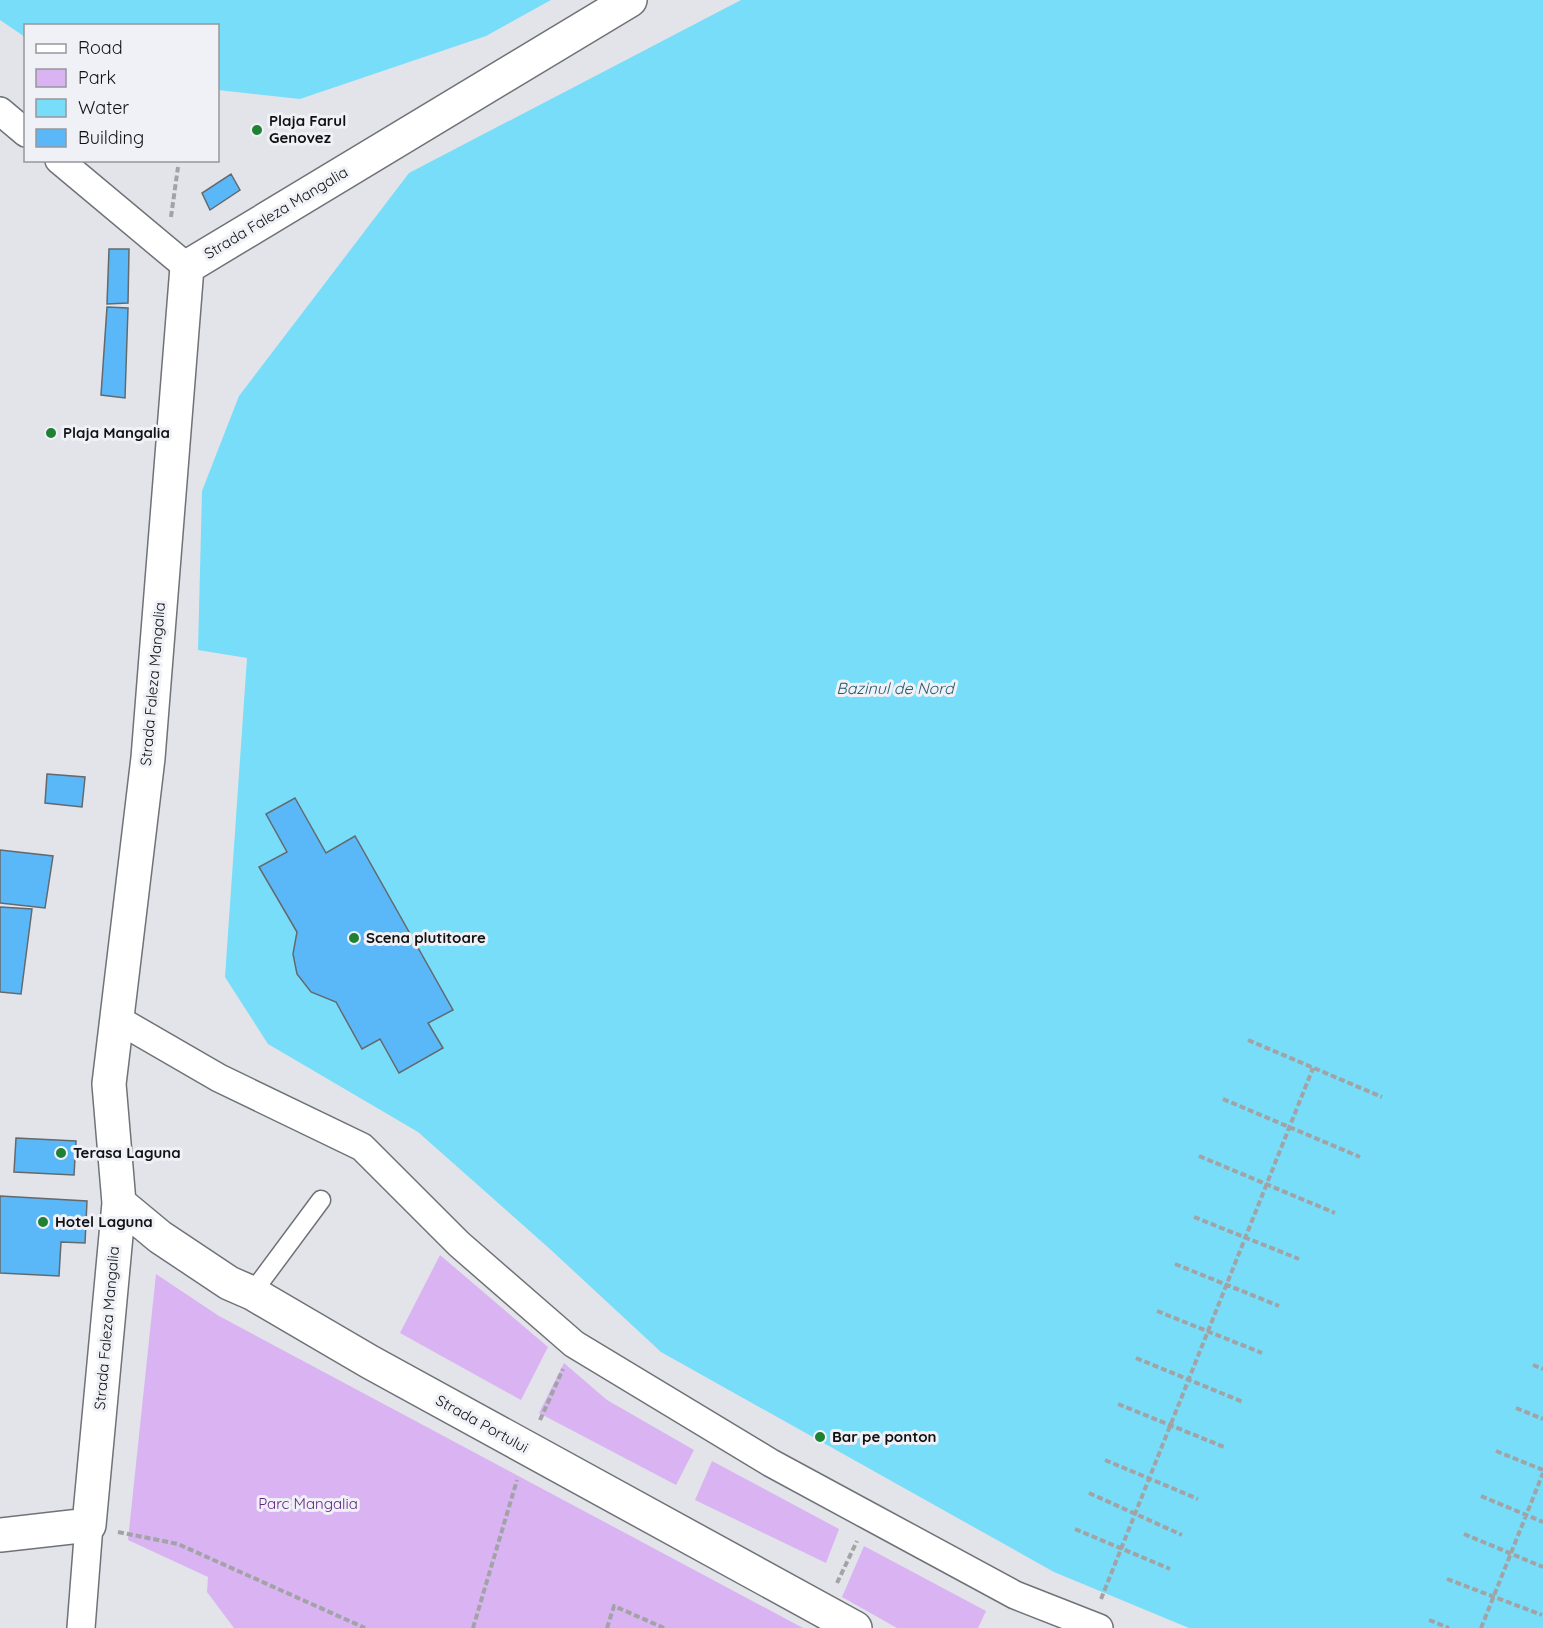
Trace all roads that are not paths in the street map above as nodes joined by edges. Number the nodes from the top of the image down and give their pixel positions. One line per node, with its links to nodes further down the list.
1 (630, 0): 5 (street, Strada Faleza Mangalia)
2 (0, 111): 3 (street)
3 (24, 131)
4 (61, 162): 5 (street)
5 (187, 267): 6 (street, Strada Faleza Mangalia)
6 (117, 1019): 8 (street, Strada Faleza Mangalia); 12 (street)
7 (321, 1200): 9 (lane)
8 (118, 1203): 9 (street, Strada Portului); 10 (street, Strada Faleza Mangalia)
9 (252, 1293): 14 (street, Strada Portului)
10 (89, 1525): 11 (street); 13 (street)
11 (0, 1534)
12 (1095, 1626)
13 (81, 1628)
14 (855, 1628)

